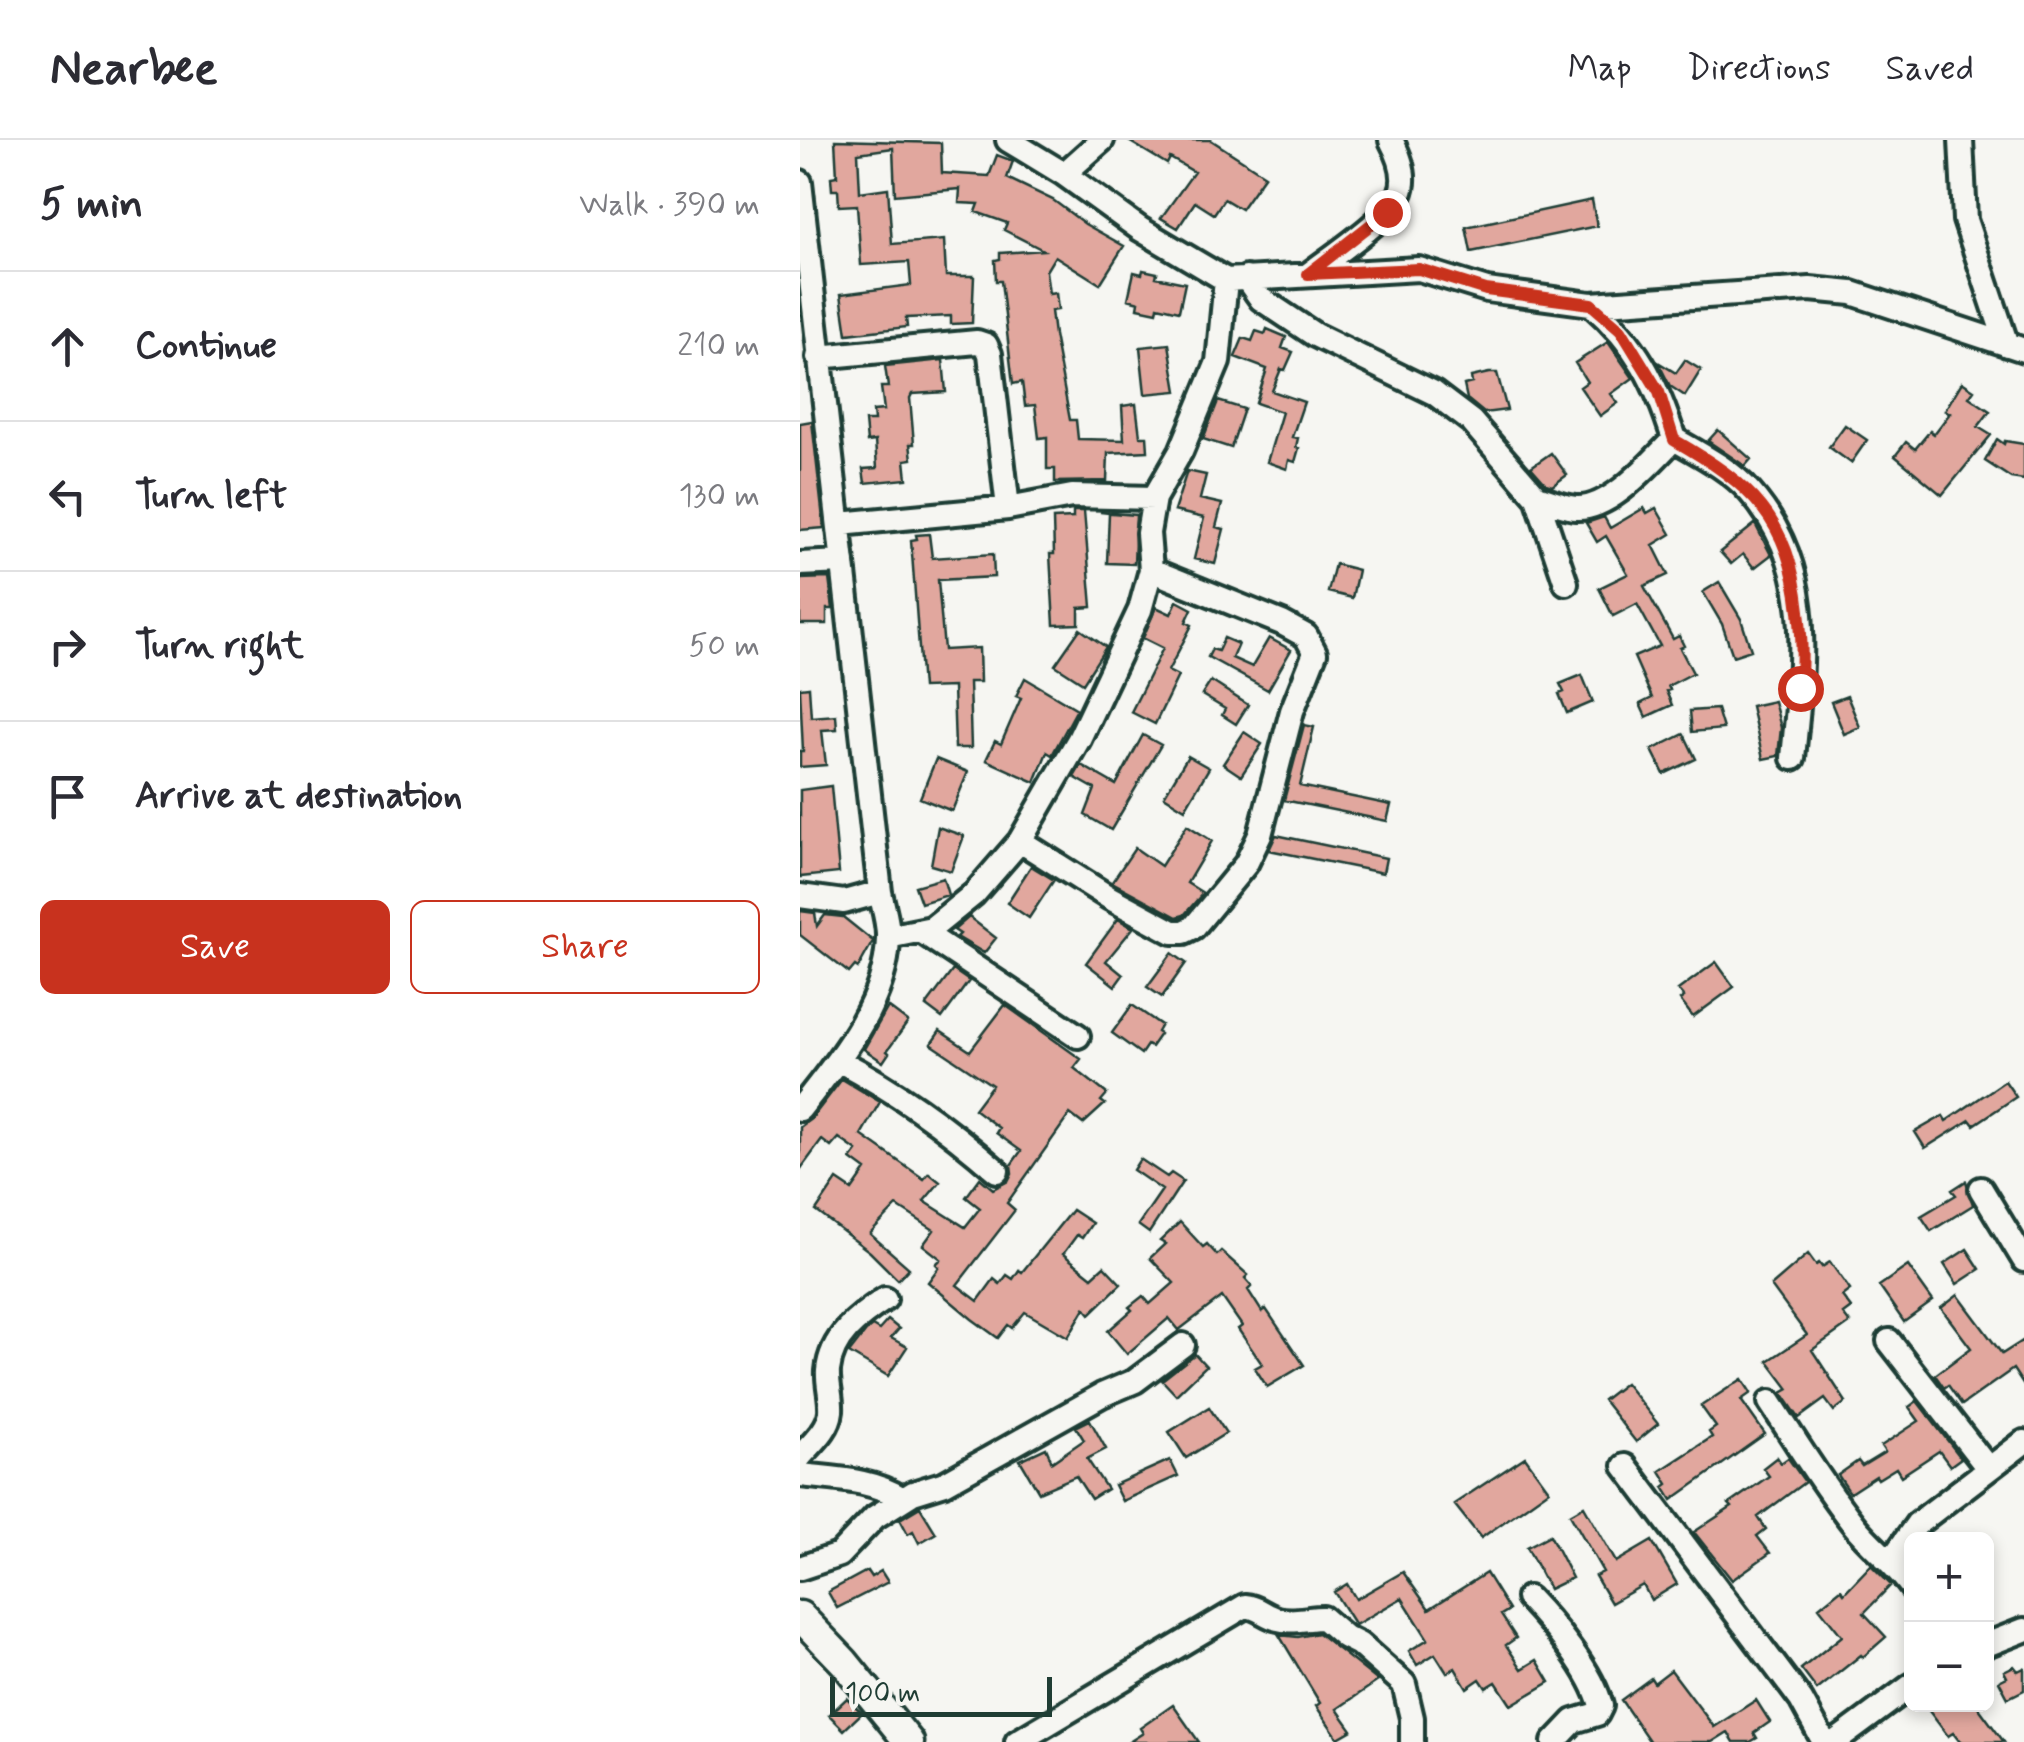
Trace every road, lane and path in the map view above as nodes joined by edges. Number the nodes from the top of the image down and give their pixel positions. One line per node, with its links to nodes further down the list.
1 (1008, 140): 5 (street)
2 (1102, 140): 5 (street)
3 (1390, 140): 7 (street)
4 (1961, 140): 10 (street)
5 (1064, 174): 8 (street)
6 (800, 182): 11 (street)
7 (1308, 274): 8 (street); 9 (street)
8 (1236, 279): 13 (street); 14 (street)
9 (1591, 304): 10 (street); 12 (street)
10 (2016, 348)
11 (818, 357): 15 (street); 16 (street)
12 (1674, 440): 14 (street); 21 (street)
13 (1154, 498): 15 (street); 19 (street)
14 (1537, 498): 20 (street)
15 (1008, 508): 16 (street)
16 (840, 524): 17 (street)
17 (842, 562): 18 (street); 23 (street)
18 (800, 564)
19 (1150, 570): 22 (street); 22 (street)
20 (1566, 584)
21 (1794, 758)
22 (1020, 841): 25 (street)
23 (880, 892): 24 (street); 26 (street)
24 (800, 896)
25 (921, 931): 26 (street); 27 (street)
26 (888, 937): 28 (street)
27 (1078, 1036)
28 (838, 1060): 29 (street); 30 (street)
29 (800, 1109)
30 (996, 1171)
31 (1981, 1190): 32 (street)
32 (2024, 1260)
33 (885, 1299): 38 (street)
34 (1889, 1341): 40 (street)
35 (1183, 1345): 42 (street)
36 (1770, 1402): 43 (street)
37 (2024, 1442): 40 (street)
38 (800, 1456)
39 (1625, 1466): 55 (street)
40 (1988, 1468): 43 (street)
41 (800, 1475): 42 (street)
42 (903, 1500): 44 (street)
43 (1890, 1562): 45 (street)
44 (800, 1568)
45 (1904, 1579)
46 (1528, 1598): 54 (street)
47 (800, 1616): 51 (main road)
48 (2020, 1637): 49 (street)
49 (1994, 1643)
50 (1904, 1691): 56 (street)
51 (908, 1742)
52 (1016, 1742): 53 (street)
53 (1412, 1742)
54 (1554, 1742)
55 (1824, 1742)
56 (1835, 1742)

